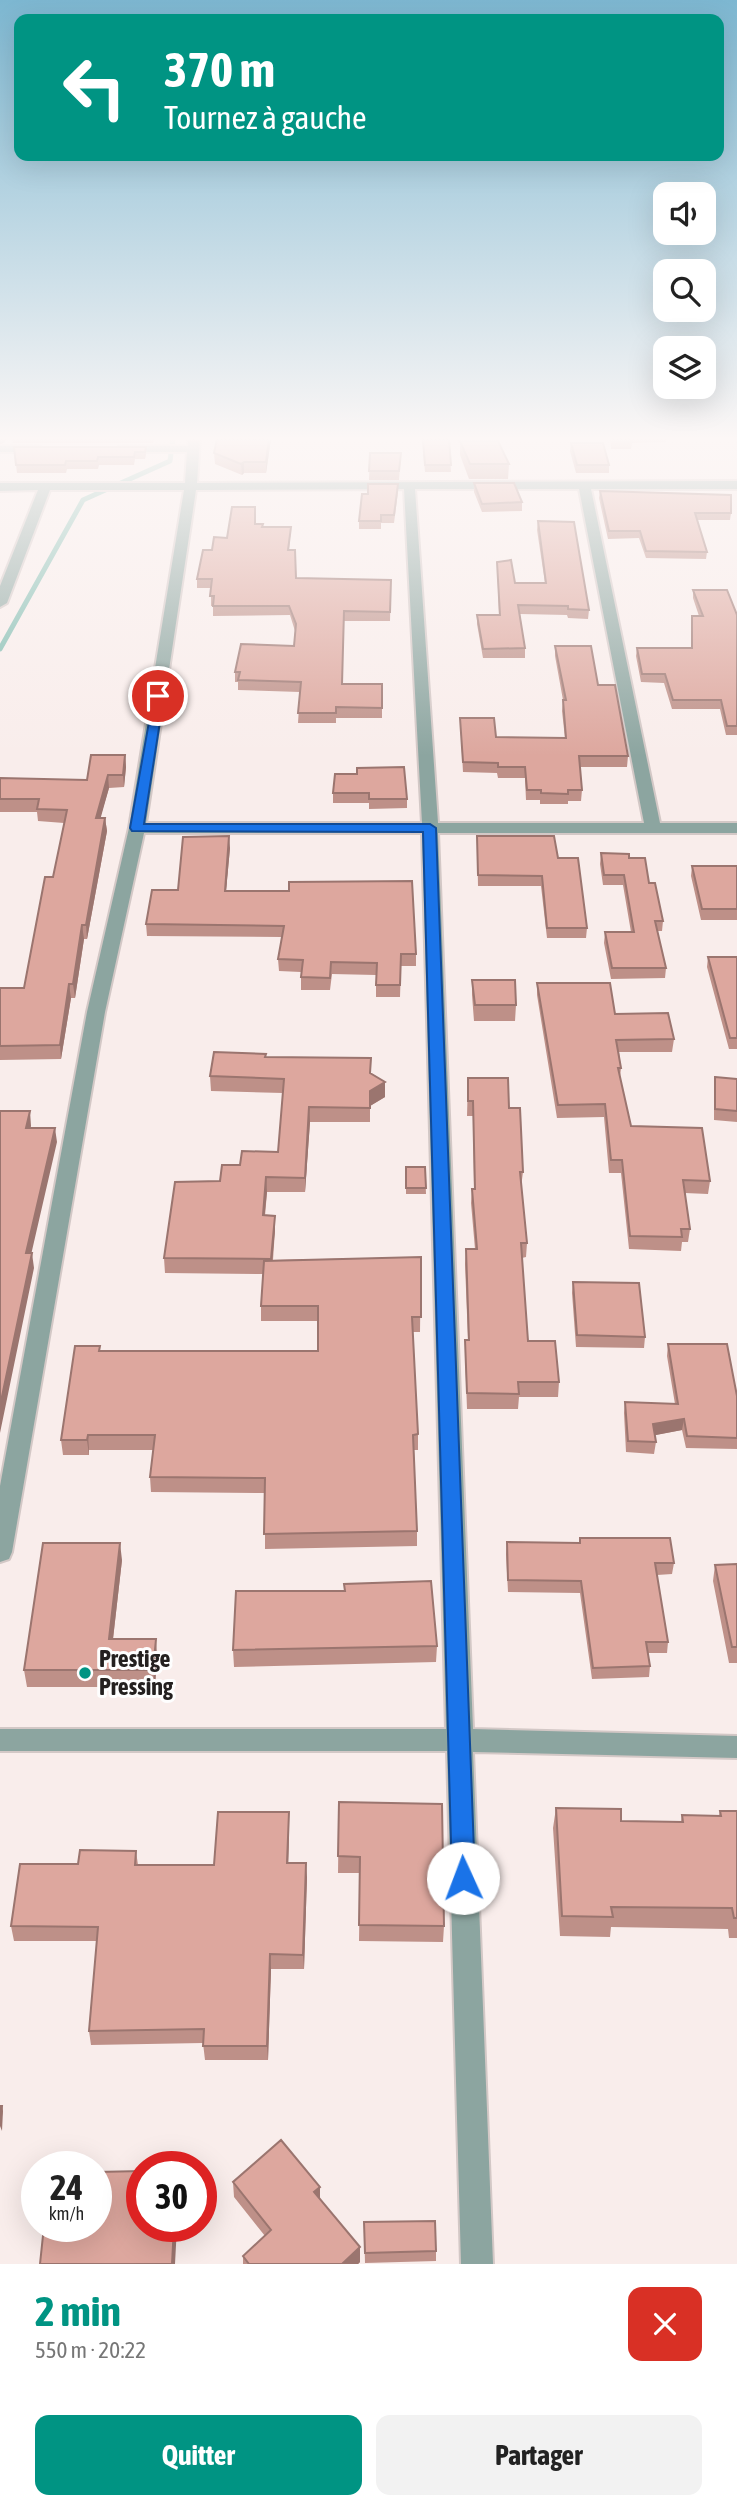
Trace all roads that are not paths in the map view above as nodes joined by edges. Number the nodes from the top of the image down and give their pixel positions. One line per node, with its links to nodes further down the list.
1 (23, 545): 5 (street)
2 (182, 545): 6 (street)
3 (413, 545): 7 (street)
4 (596, 545): 8 (street)
5 (0, 603)
6 (136, 828): 7 (street); 10 (street)
7 (430, 828): 8 (street); 11 (street)
8 (653, 828): 9 (street)
9 (737, 828)
10 (0, 1552)
11 (458, 1740): 12 (street); 13 (street); 14 (street)
12 (0, 1741)
13 (737, 1747)
14 (477, 2264)

